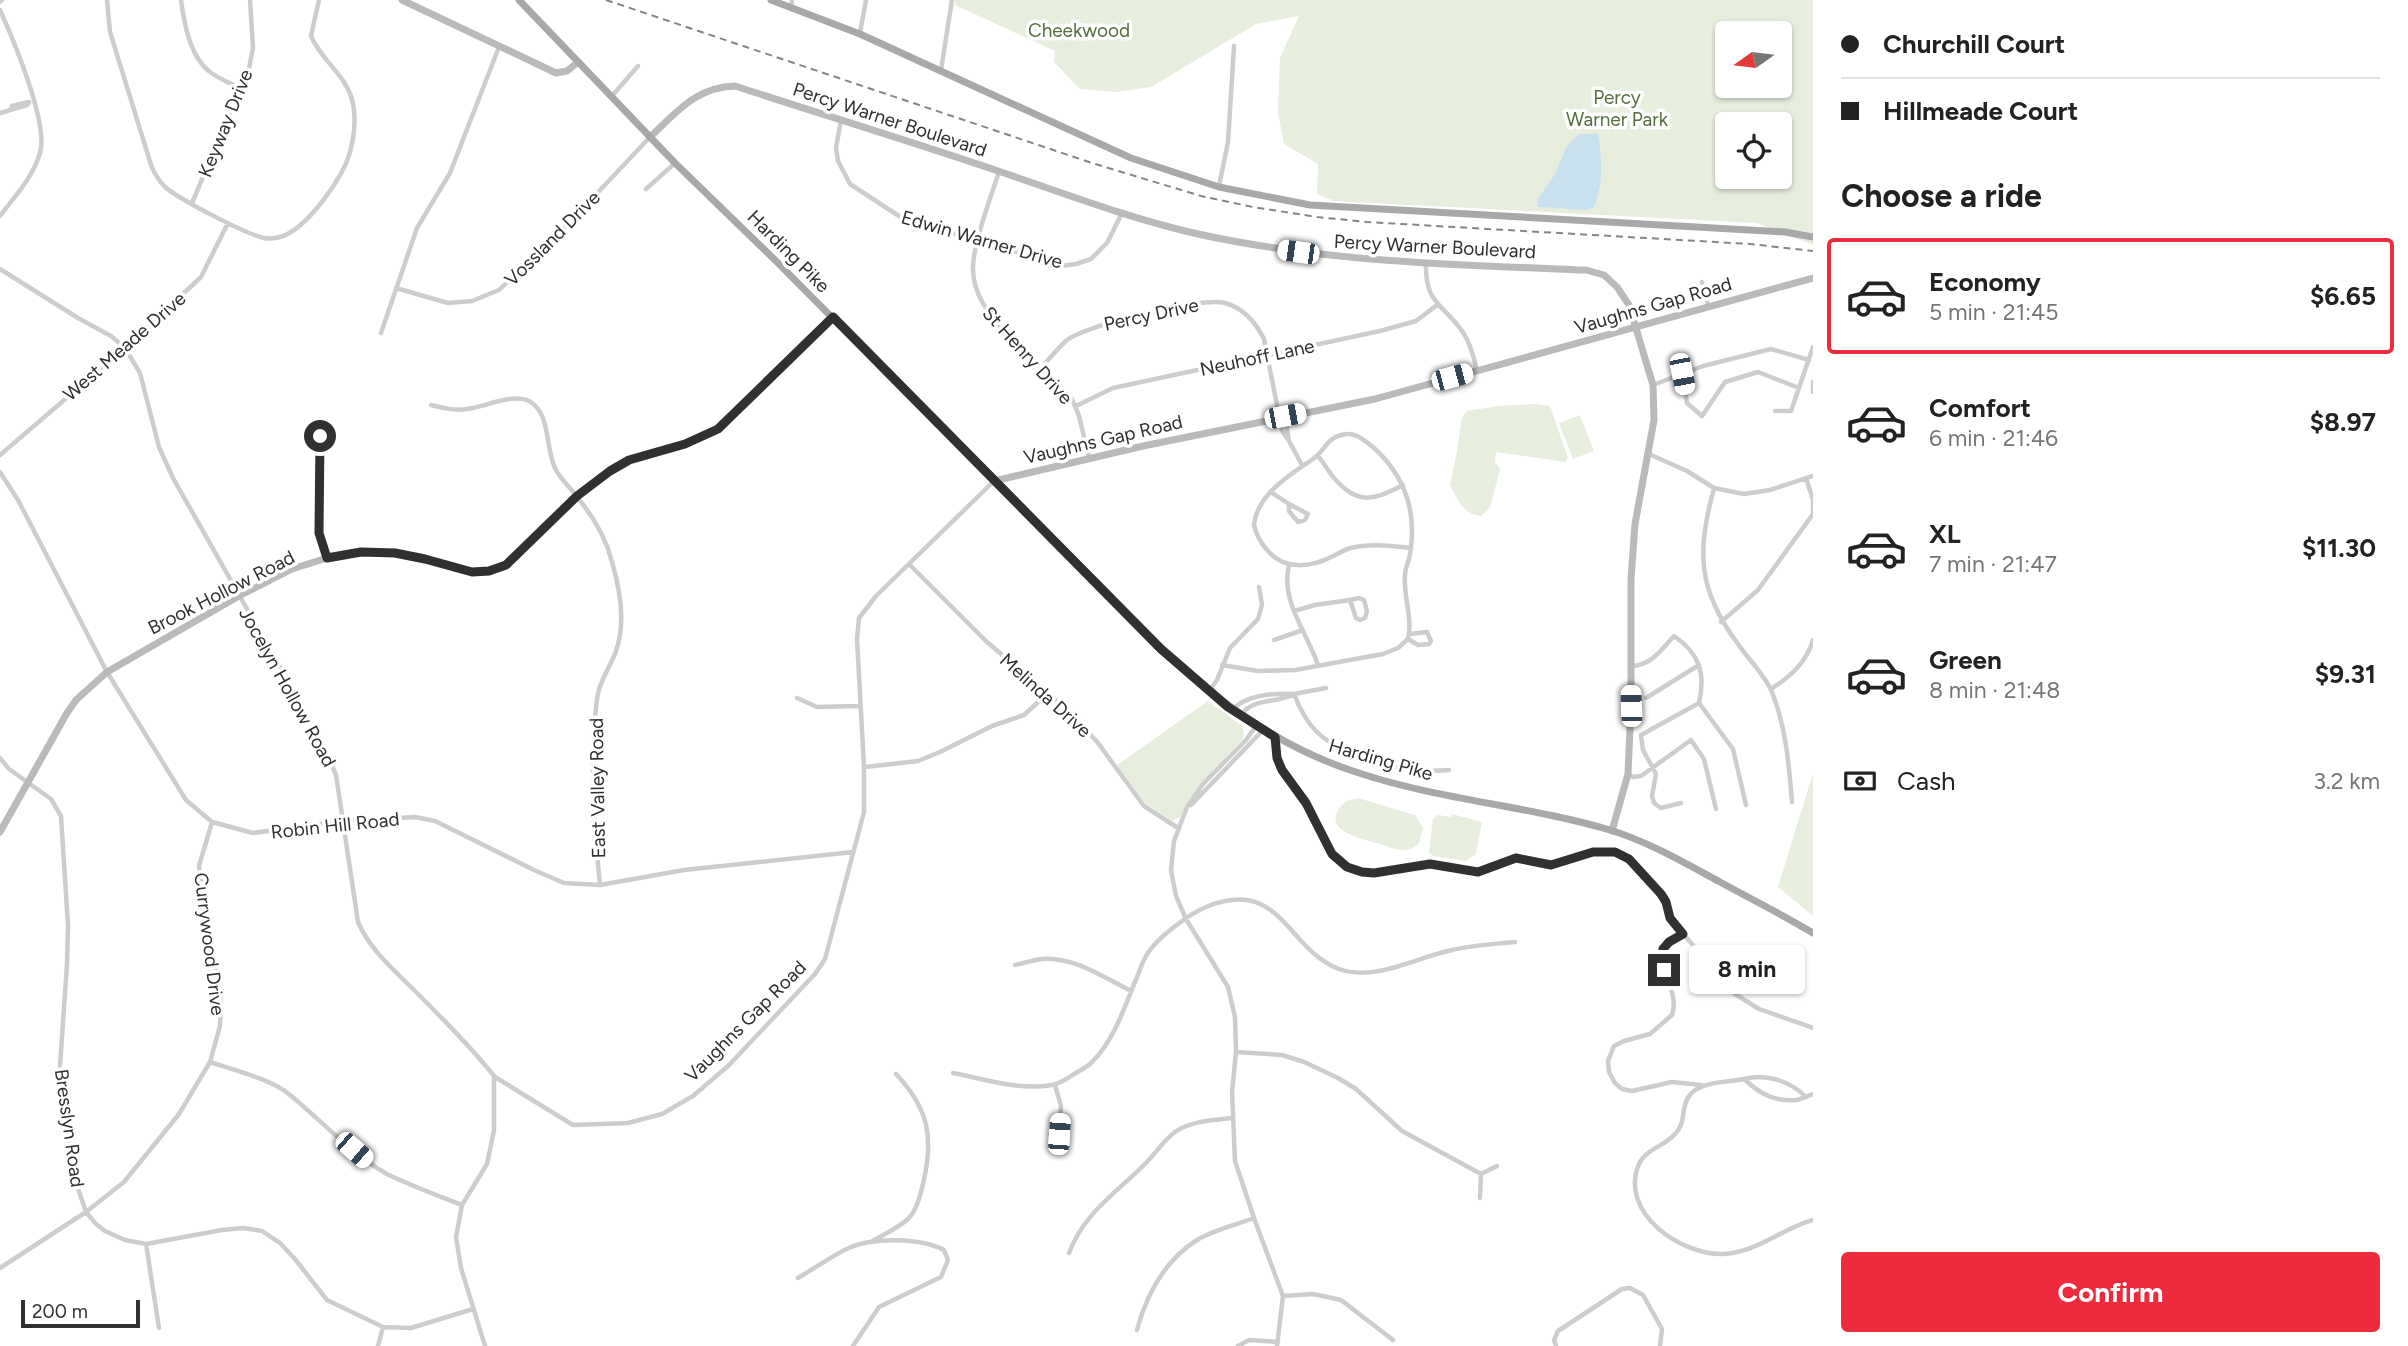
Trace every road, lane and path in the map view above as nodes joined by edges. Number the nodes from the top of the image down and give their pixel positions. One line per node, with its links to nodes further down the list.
1 (107, 0): 28 (street)
2 (181, 0): 18 (street)
3 (250, 0): 18 (street, Keyway Drive)
4 (319, 0): 31 (street)
5 (402, 0): 14 (street)
6 (519, 0): 15 (main road, Harding Pike)
7 (771, 0): 10 (main road)
8 (866, 0): 12 (street)
9 (952, 0): 17 (street)
10 (792, 4): 12 (main road)
11 (0, 10): 20 (street)
12 (860, 34): 17 (main road)
13 (1234, 46): 26 (street)
14 (499, 47): 15 (street); 38 (street)
15 (578, 62): 19 (main road, Harding Pike)
16 (638, 66): 19 (street)
17 (941, 70): 26 (main road)
18 (240, 88): 28 (street, Keyway Drive)
19 (612, 96): 23 (main road, Harding Pike)
20 (31, 101): 21 (street); 30 (street)
21 (0, 113)
22 (841, 120): 23 (street, Percy Warner Boulevard); 25 (street, Percy Warner Boulevard); 33 (street, Edwin Warner Drive)
23 (650, 137): 24 (main road, Harding Pike); 38 (street, Vossland Drive)
24 (675, 163): 27 (street); 41 (main road, Harding Pike)
25 (999, 171): 29 (street, Percy Warner Boulevard); 33 (street, St Henry Drive)
26 (1219, 187): 32 (main road)
27 (646, 189)
28 (192, 203): 31 (street)
29 (1122, 214): 33 (street, Edwin Warner Drive); 34 (street, Percy Warner Boulevard)
30 (0, 216)
31 (228, 223): 45 (street, West Meade Drive)
32 (1813, 237)
33 (978, 240): 48 (street, St Henry Drive)
34 (1426, 264): 39 (street); 42 (street, Percy Warner Boulevard)
35 (0, 269): 45 (street, Jocelyn Hollow Road)
36 (1813, 278): 40 (street, Vaughns Gap Road)
37 (1702, 282): 40 (street)
38 (396, 288): 43 (street)
39 (1437, 305): 46 (street, Neuhoff Lane); 49 (street)
40 (1708, 305): 42 (street, Vaughns Gap Road)
41 (833, 317): 68 (main road, Harding Pike); 72 (street, Brook Hollow Road)
42 (1636, 326): 49 (street, Vaughns Gap Road); 52 (street, Percy Warner Boulevard)
43 (381, 333)
44 (1813, 347): 47 (street)
45 (125, 348): 61 (street, West Meade Drive); 79 (street, Jocelyn Hollow Road)
46 (1268, 354): 48 (street, Percy Drive); 56 (street, Neuhoff Lane); 58 (street, Percy Drive)
47 (1809, 360): 50 (street); 53 (street)
48 (1041, 368): 56 (street, St Henry Drive)
49 (1478, 370): 58 (street, Vaughns Gap Road)
50 (1682, 374): 52 (street); 53 (street)
51 (1813, 382): 54 (street)
52 (1653, 385): 60 (street, Percy Warner Boulevard)
53 (1799, 388): 57 (street)
54 (1813, 392)
55 (431, 405): 72 (street, East Valley Road)
56 (1076, 406): 63 (street, St Henry Drive)
57 (1775, 411)
58 (1282, 417): 63 (street, Vaughns Gap Road); 64 (street, Percy Drive)
59 (323, 425): 75 (street)
60 (1649, 454): 70 (street); 89 (street, Percy Warner Boulevard)
61 (0, 455)
62 (1318, 456): 64 (street); 69 (street); 69 (street)
63 (1089, 457): 68 (street, Vaughns Gap Road)
64 (1302, 465): 71 (street)
65 (0, 472): 90 (street, Robin Hill Road)
66 (1813, 476): 67 (street)
67 (1806, 478): 70 (street); 82 (street)
68 (995, 481): 76 (street, Vaughns Gap Road); 93 (main road, Harding Pike)
69 (1403, 485): 74 (street)
70 (1714, 488): 82 (street)
71 (1271, 492): 73 (street); 77 (street)
72 (577, 496): 75 (street, Brook Hollow Road); 120 (street, East Valley Road)
73 (1289, 504): 73 (street)
74 (1411, 548): 77 (street); 87 (street)
75 (327, 558): 79 (street, Brook Hollow Road)
76 (909, 564): 94 (street, Melinda Drive); 99 (street, Vaughns Gap Road)
77 (1289, 565): 81 (street)
78 (1259, 587): 86 (street)
79 (239, 596): 90 (street, Brook Hollow Road); 114 (street, Jocelyn Hollow Road)
80 (1350, 600): 80 (street); 81 (street)
81 (1294, 611): 83 (street)
82 (1721, 622): 92 (street)
83 (1303, 630): 85 (street); 87 (street)
84 (1813, 639): 92 (street)
85 (1274, 640)
86 (1222, 665): 87 (street); 93 (street)
87 (1318, 665)
88 (1699, 665): 89 (street); 97 (street); 98 (street)
89 (1630, 666): 108 (street, Percy Warner Boulevard)
90 (107, 672): 109 (street, Brook Hollow Road); 115 (street, Robin Hill Road)
91 (1326, 688): 95 (street)
92 (1771, 690): 110 (street)
93 (1208, 691): 100 (main road, Harding Pike)
94 (1048, 693): 105 (street); 116 (street, Melinda Drive)
95 (1294, 694): 100 (street); 101 (street); 107 (street)
96 (797, 698): 99 (street)
97 (1646, 698)
98 (1699, 703): 106 (street); 112 (street)
99 (859, 706): 105 (street, Vaughns Gap Road)
100 (1232, 710): 101 (main road, Harding Pike)
101 (1240, 715): 102 (main road, Harding Pike)
102 (1259, 728): 103 (main road, Harding Pike); 116 (street)
103 (1275, 737): 117 (main road, Harding Pike); 123 (street)
104 (0, 758): 109 (street, Bresslyn Road)
105 (864, 767): 119 (street, Vaughns Gap Road)
106 (1653, 767): 108 (street); 111 (street); 113 (street)
107 (1449, 770)
108 (1629, 774): 117 (street, Percy Warner Boulevard)
109 (29, 783): 118 (street, Brook Hollow Road); 144 (street, Bresslyn Road)
110 (1792, 802)
111 (1681, 803)
112 (1746, 805)
113 (1716, 809)
114 (342, 821): 115 (street, Robin Hill Road); 120 (street, Robin Hill Road); 132 (street, Jocelyn Hollow Road)
115 (212, 822): 129 (street, Currywood Drive)
116 (1178, 828): 121 (street)
117 (1612, 831): 122 (main road, Harding Pike)
118 (0, 832)
119 (853, 852): 120 (street, Robin Hill Road); 132 (street, Vaughns Gap Road)
120 (600, 885)
121 (1186, 919): 124 (street); 126 (street); 128 (street)
122 (1813, 933)
123 (1683, 934): 127 (street); 135 (street)
124 (1515, 942)
125 (1015, 965): 126 (street)
126 (1131, 991): 134 (street)
127 (1813, 1028)
128 (1236, 1052): 138 (street); 141 (street)
129 (210, 1062): 143 (street); 144 (street, Currywood Drive)
130 (953, 1073): 134 (street)
131 (896, 1074): 148 (street)
132 (494, 1076): 143 (street)
133 (1744, 1080): 135 (street); 137 (street); 137 (street)
134 (1055, 1085): 139 (street)
135 (1702, 1085): 146 (street)
136 (1813, 1094): 137 (street)
137 (1806, 1097)
138 (1232, 1118): 145 (street); 149 (street)
139 (1059, 1134)
140 (1496, 1166): 141 (street)
141 (1481, 1174): 142 (street)
142 (1480, 1198)
143 (462, 1205): 153 (street)
144 (86, 1212): 147 (street, Bresslyn Road); 150 (street, Currywood Drive)
145 (1254, 1218): 152 (street); 156 (street)
146 (1813, 1220)
147 (146, 1244): 154 (street, Bresslyn Road); 155 (street)
148 (868, 1244): 151 (street); 161 (street)
149 (1069, 1253)
150 (0, 1268)
151 (798, 1278)
152 (1283, 1296): 157 (street); 158 (street)
153 (473, 1308): 154 (street, Bresslyn Road); 160 (street)
154 (383, 1327): 159 (street)
155 (159, 1328)
156 (1137, 1329)
157 (1393, 1340)
158 (1277, 1344): 162 (street)
159 (378, 1346)
160 (485, 1346)
161 (853, 1346)
162 (1238, 1346)
163 (1556, 1346): 164 (street)
164 (1660, 1346)

